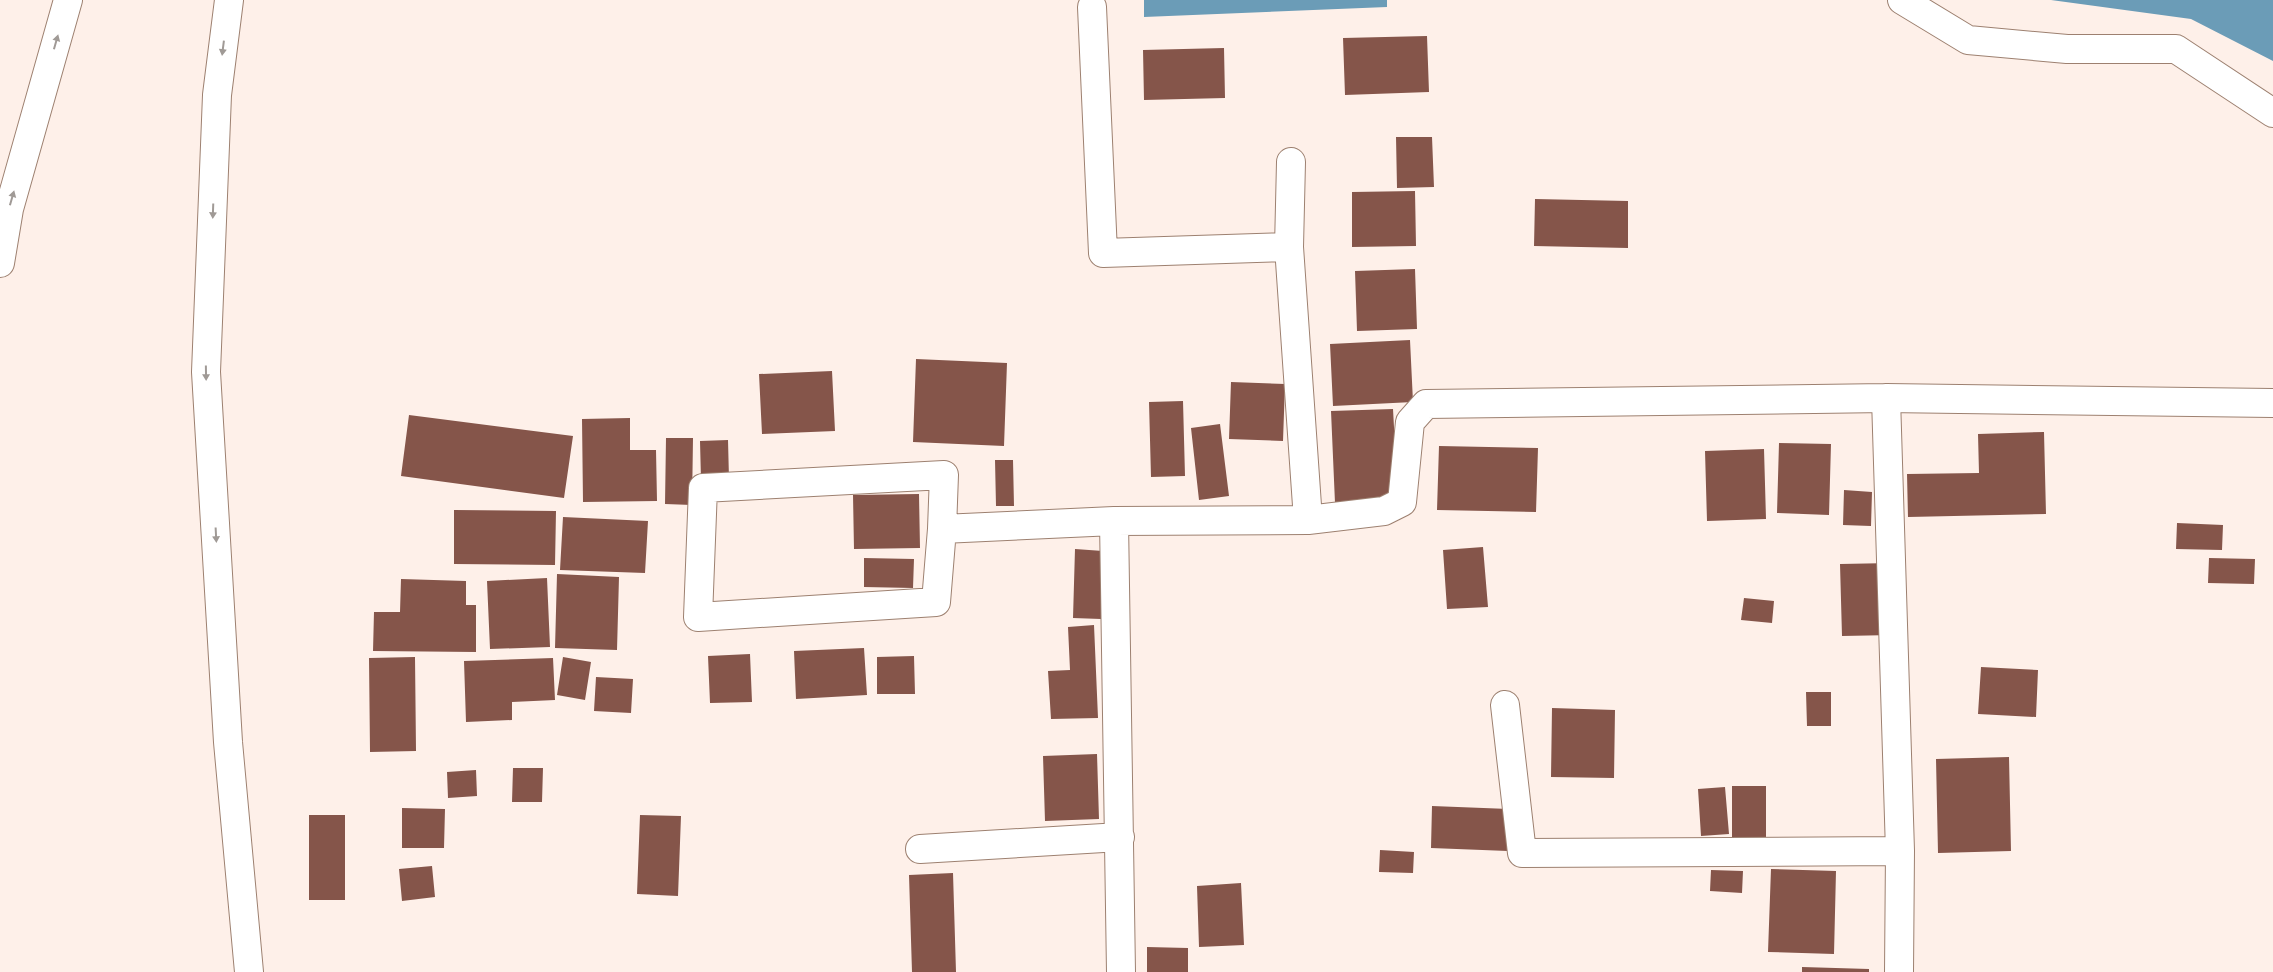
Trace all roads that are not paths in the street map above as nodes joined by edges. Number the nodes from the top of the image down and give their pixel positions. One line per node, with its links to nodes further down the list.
1 (68, 0): 8 (street, one-way to 1)
2 (228, 0): 18 (street, one-way to 18)
3 (1902, 0): 5 (street)
4 (1092, 7): 7 (street)
5 (2273, 113)
6 (1290, 162): 7 (street)
7 (1289, 247): 11 (street)
8 (0, 263)
9 (1886, 398): 10 (street); 11 (street); 17 (street)
10 (2273, 403)
11 (1308, 520): 12 (street)
12 (1114, 521): 13 (street); 15 (street)
13 (942, 529): 13 (street)
14 (1505, 705): 17 (street)
15 (1120, 837): 16 (street); 19 (street)
16 (920, 849)
17 (1900, 851): 20 (street)
18 (249, 972)
19 (1122, 972)
20 (1899, 972)

